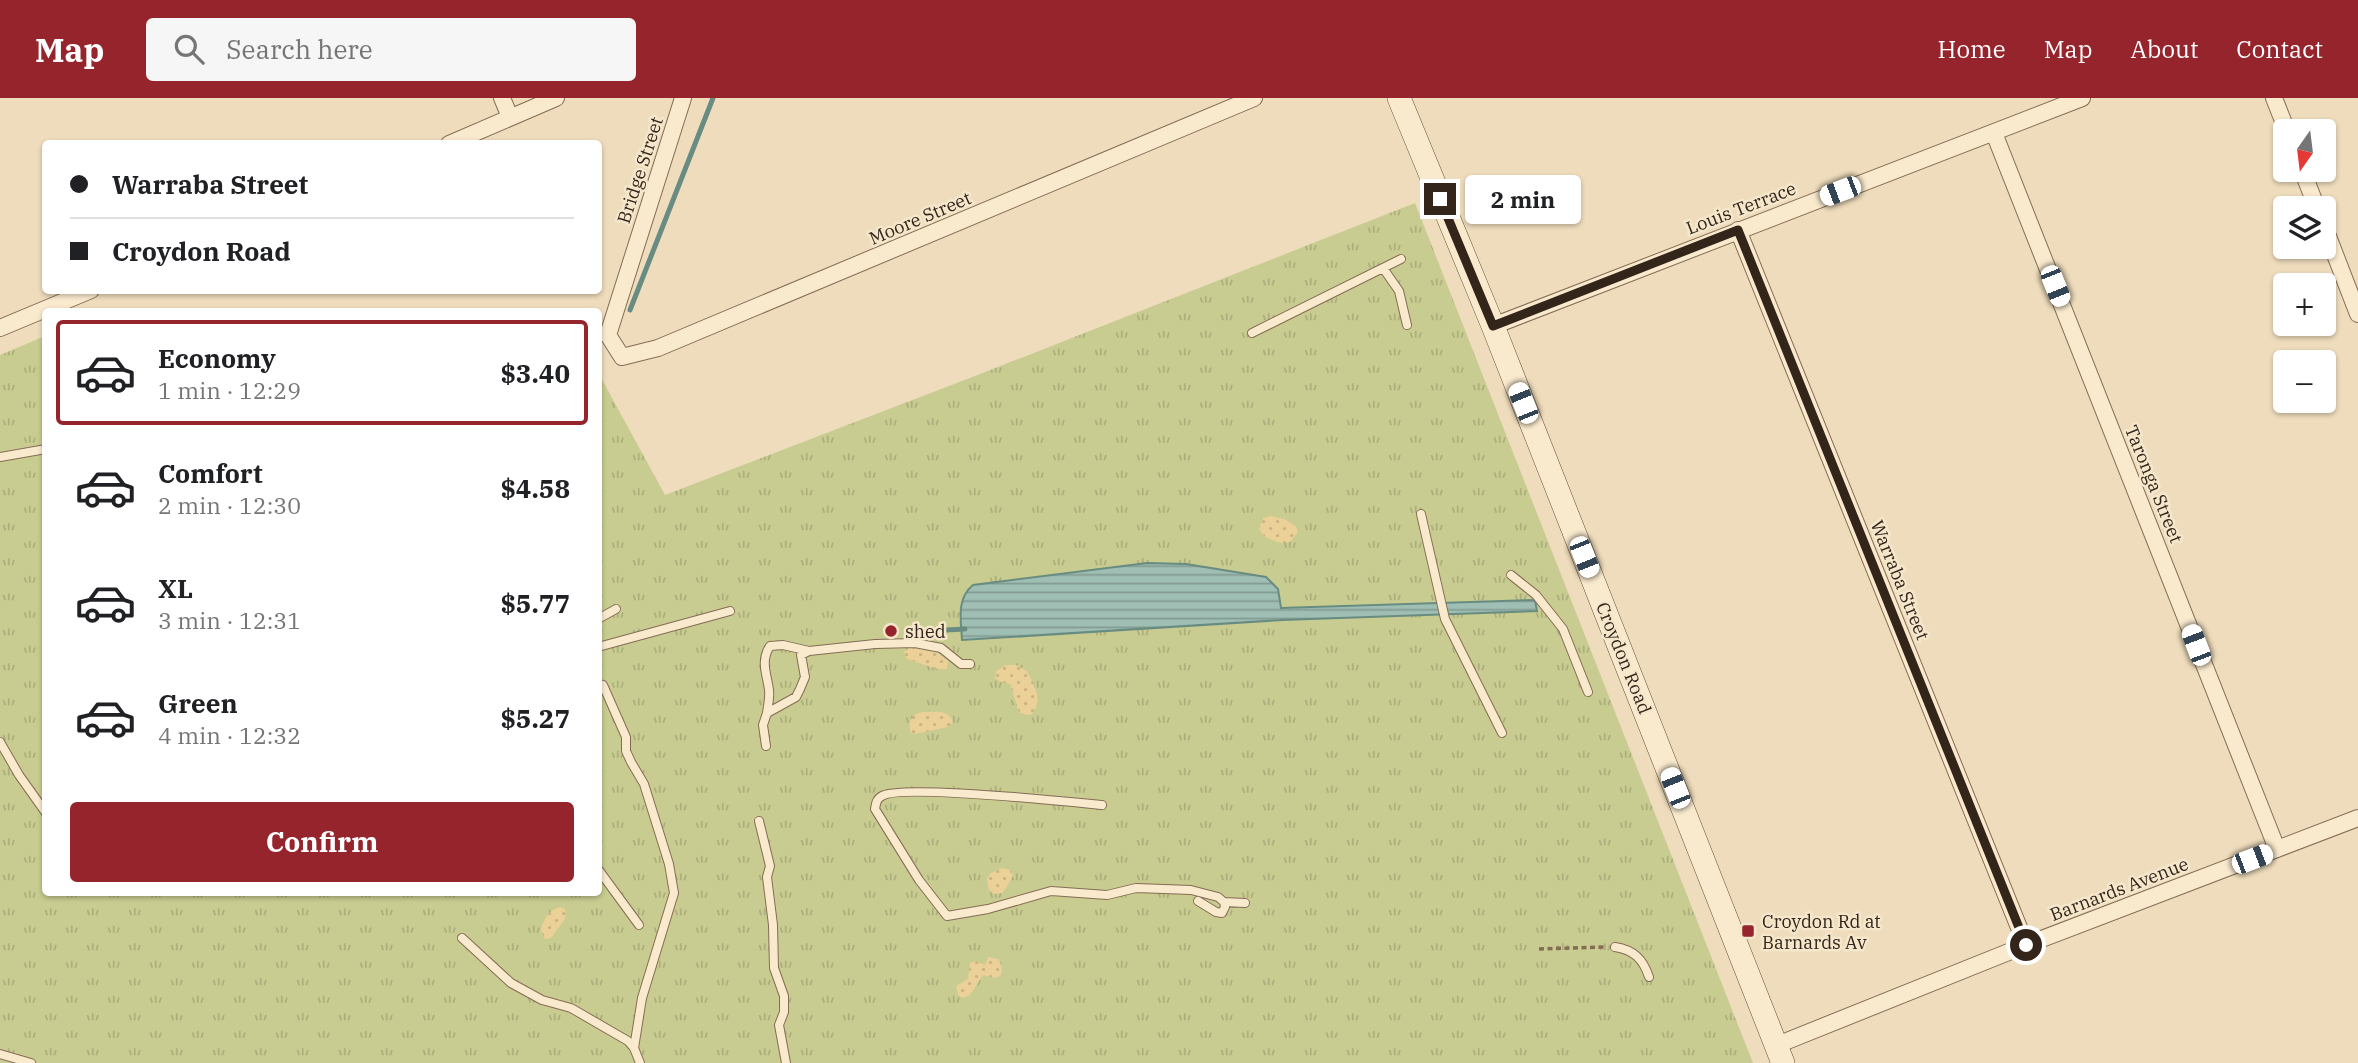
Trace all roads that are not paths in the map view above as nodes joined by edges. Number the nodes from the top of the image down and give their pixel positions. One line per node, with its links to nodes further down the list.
1 (502, 98): 8 (street)
2 (556, 98): 8 (street)
3 (683, 98): 24 (street, Bridge Street)
4 (1254, 98): 24 (street, Moore Street)
5 (1399, 98): 21 (main road, Croydon Road)
6 (2082, 98): 10 (street, Louis Terrace)
7 (2274, 98): 9 (street)
8 (510, 117): 11 (street)
9 (2282, 119)
10 (1994, 133): 12 (street, Louis Terrace); 45 (street, Taronga Street)
11 (458, 140)
12 (1738, 230): 21 (street, Louis Terrace); 52 (street, Warraba Street)
13 (2336, 257): 19 (street)
14 (1401, 260): 15 (lane)
15 (1383, 268): 20 (lane); 23 (lane)
16 (82, 294): 17 (street)
17 (48, 308)
18 (42, 311): 22 (street)
19 (2358, 314)
20 (1407, 325)
21 (1493, 326): 57 (main road, Croydon Road)
22 (0, 328)
23 (1252, 333)
24 (608, 335)
25 (42, 450): 26 (lane)
26 (0, 457)
27 (1421, 514): 38 (lane)
28 (1511, 575): 36 (lane)
29 (616, 608): 31 (lane)
30 (730, 611): 32 (lane)
31 (602, 617)
32 (602, 646)
33 (809, 651): 34 (lane); 37 (lane); 37 (lane)
34 (970, 664)
35 (602, 685): 55 (lane)
36 (1588, 692)
37 (767, 713): 40 (lane)
38 (1502, 733)
39 (0, 741): 42 (lane)
40 (766, 746)
41 (1102, 805): 48 (lane)
42 (42, 807)
43 (2358, 818): 45 (street, Barnards Avenue)
44 (759, 821): 60 (lane)
45 (2277, 849): 52 (street, Barnards Avenue)
46 (602, 874): 50 (lane)
47 (1198, 901): 48 (lane)
48 (1224, 902): 49 (lane)
49 (1245, 902)
50 (639, 925)
51 (461, 938): 55 (lane)
52 (2026, 945): 57 (street, Barnards Avenue)
53 (1615, 947): 54 (lane)
54 (1649, 977)
55 (634, 1048): 59 (lane)
56 (0, 1054): 58 (lane)
57 (1780, 1054)
58 (31, 1063)
59 (640, 1063)
60 (786, 1063)

